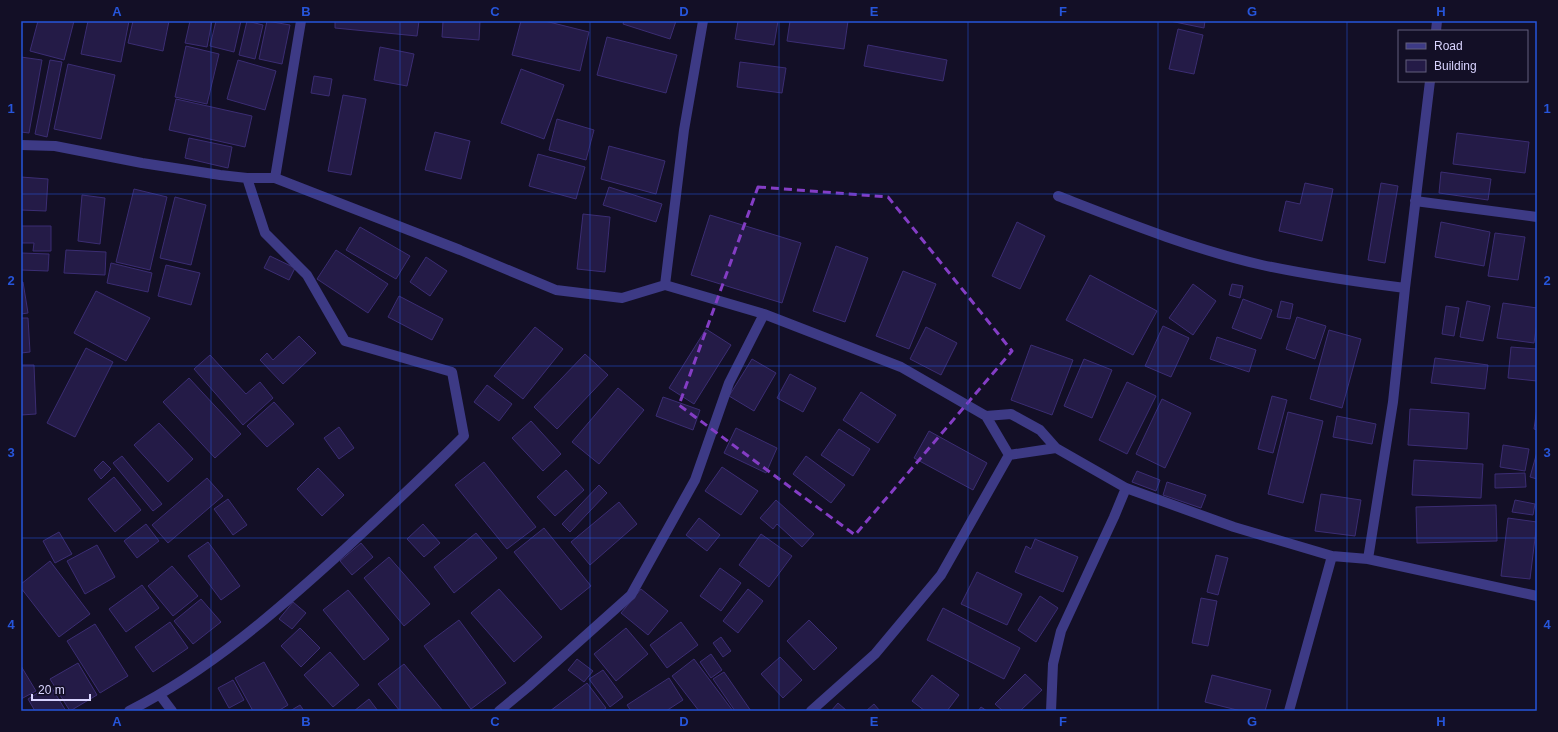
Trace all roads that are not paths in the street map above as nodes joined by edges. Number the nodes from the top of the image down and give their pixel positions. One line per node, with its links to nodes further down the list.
1 (301, 21): 6 (street)
2 (702, 21): 10 (street)
3 (1430, 82): 8 (street)
4 (21, 145): 5 (street)
5 (247, 178): 6 (street); 20 (street)
6 (275, 178): 10 (street)
7 (1058, 196): 11 (street)
8 (1415, 201): 9 (street); 11 (street)
9 (1537, 217)
10 (665, 285): 12 (street)
11 (1405, 288): 18 (street)
12 (764, 314): 13 (street); 23 (street)
13 (986, 416): 14 (street); 15 (street)
14 (1056, 448): 15 (street); 16 (street)
15 (1009, 455): 24 (street)
16 (1126, 488): 17 (street); 25 (street)
17 (1332, 556): 18 (street); 26 (street)
18 (1368, 559): 19 (street)
19 (1537, 596)
20 (160, 695): 21 (street); 22 (street)
21 (129, 711)
22 (172, 711)
23 (499, 711)
24 (811, 711)
25 (1052, 711)
26 (1289, 711)

